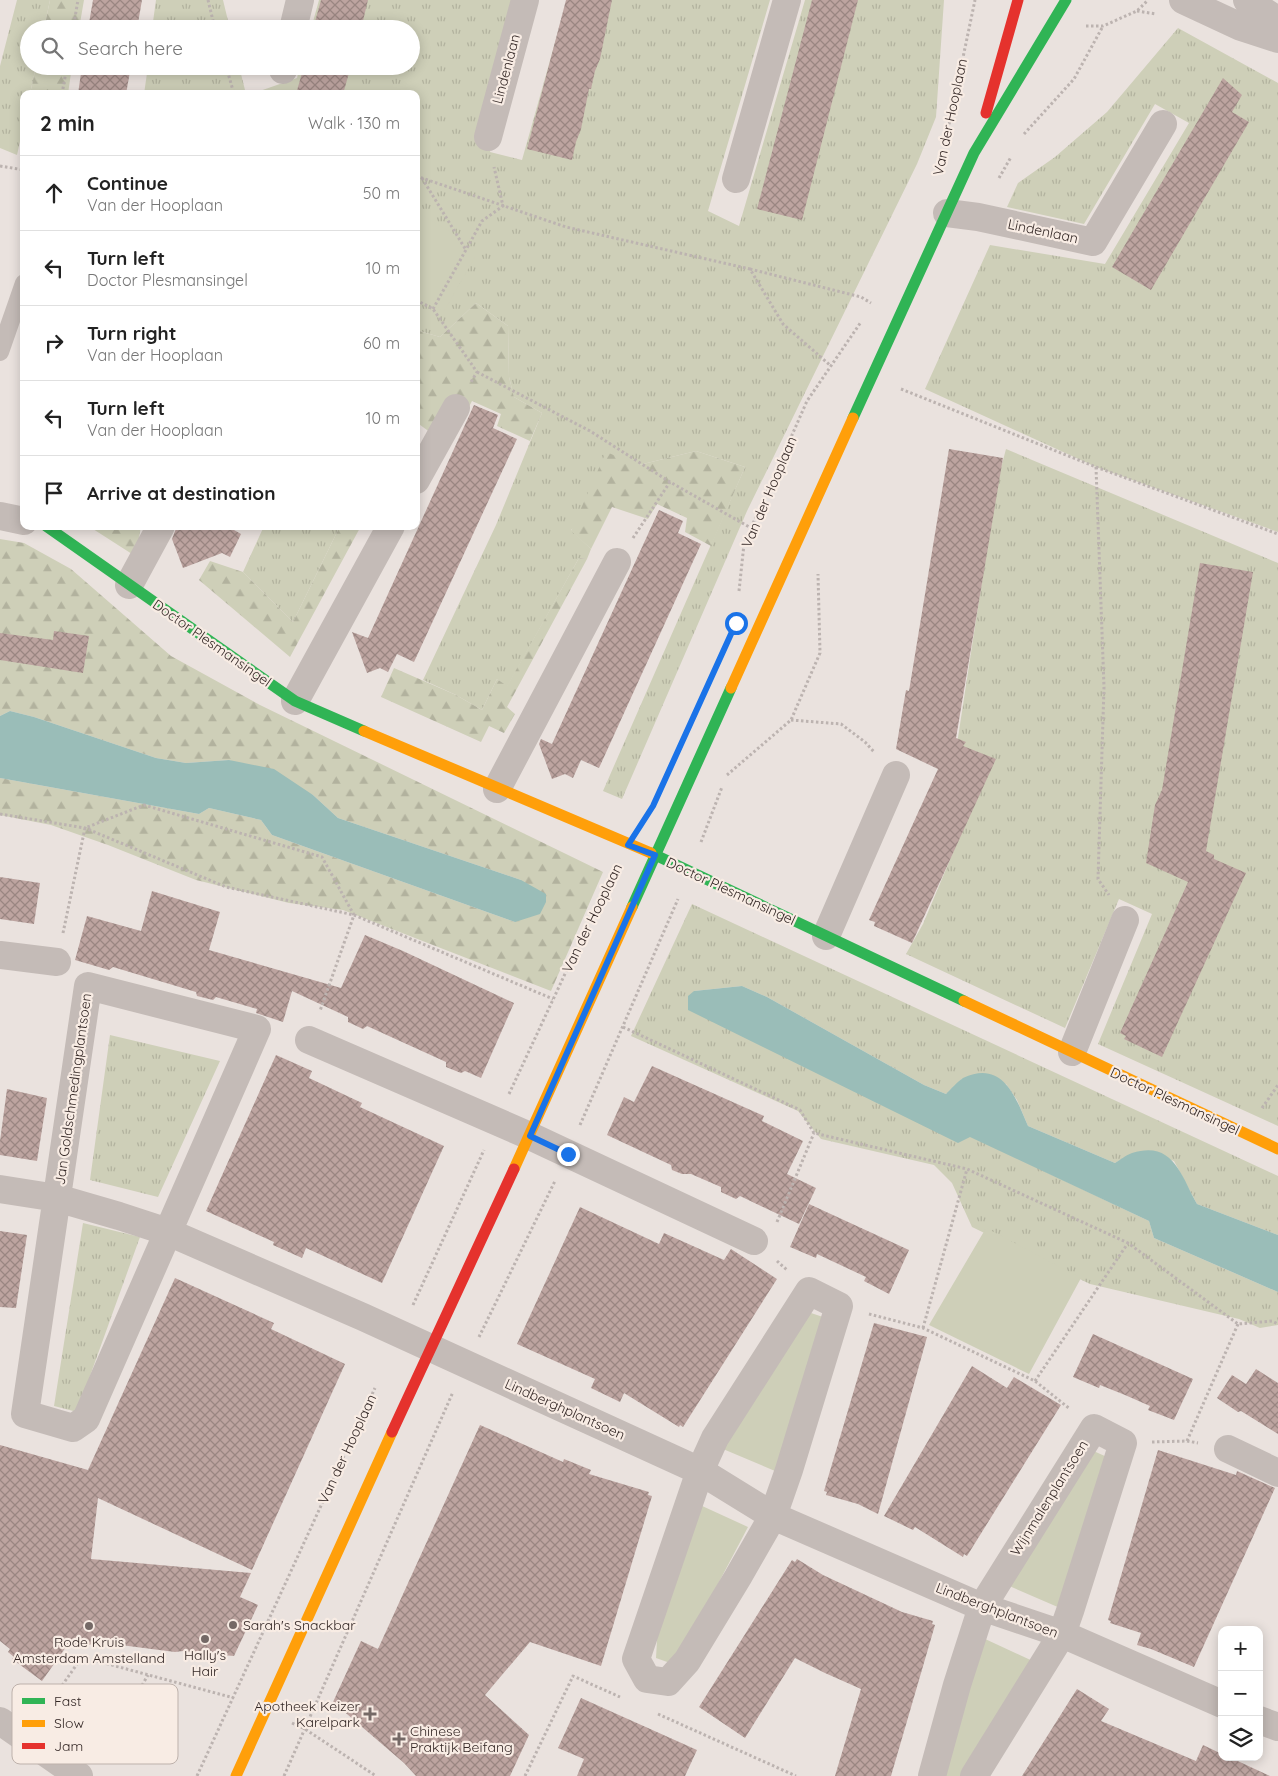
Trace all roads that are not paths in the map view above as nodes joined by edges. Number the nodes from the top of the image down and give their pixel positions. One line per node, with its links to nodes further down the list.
1 (300, 0): 8 (street)
2 (525, 0): 12 (street, Lindenlaan)
3 (787, 0): 14 (street)
4 (1018, 0): 13 (street, Van der Hooplaan)
5 (1066, 0): 13 (street, Van der Hooplaan)
6 (1183, 0): 10 (street)
7 (1247, 0): 9 (street)
8 (295, 20)
9 (1278, 23)
10 (1278, 39)
11 (1163, 124): 15 (street, Lindenlaan)
12 (488, 137)
13 (974, 153): 15 (street, Van der Hooplaan)
14 (736, 179)
15 (947, 213): 30 (street, Van der Hooplaan)
16 (20, 294): 17 (lane)
17 (0, 352)
18 (456, 408): 19 (street)
19 (420, 473)
20 (0, 516): 21 (street)
21 (20, 520)
22 (52, 530): 26 (street, Doctor Plesmansingel)
23 (159, 530): 26 (street)
24 (389, 530): 27 (street)
25 (617, 562): 29 (street)
26 (129, 586): 27 (street, Doctor Plesmansingel)
27 (295, 702): 29 (street, Doctor Plesmansingel)
28 (896, 775): 32 (street)
29 (497, 789): 30 (street, Doctor Plesmansingel)
30 (655, 855): 32 (street, Doctor Plesmansingel); 37 (street, Van der Hooplaan)
31 (1125, 920): 36 (street)
32 (826, 936): 36 (street, Doctor Plesmansingel)
33 (0, 955): 34 (street)
34 (57, 962)
35 (309, 1040): 37 (street)
36 (1072, 1052): 38 (street, Doctor Plesmansingel)
37 (530, 1136): 42 (street); 43 (street, Van der Hooplaan)
38 (1278, 1149)
39 (0, 1190): 40 (street, Jan Goldschmedingplantsoen)
40 (57, 1198): 41 (street, Jan Goldschmedingplantsoen); 41 (street, Jan Goldschmedingplantsoen); 41 (street, Jan Goldschmedingplantsoen)
41 (168, 1232): 43 (street, Jan Goldschmedingplantsoen)
42 (760, 1246)
43 (430, 1348): 45 (street, Lindberghplantsoen); 55 (street, Van der Hooplaan)
44 (1228, 1449): 46 (street)
45 (700, 1471): 47 (street, Lindberghplantsoen); 47 (street); 47 (street)
46 (1278, 1473)
47 (773, 1516): 48 (street, Lindberghplantsoen)
48 (982, 1607): 49 (street, Lindberghplantsoen); 49 (street, Wijnmalenplantsoen); 56 (street, Wijnmalenplantsoen)
49 (1062, 1634): 50 (street, Lindberghplantsoen); 57 (street)
50 (1218, 1702)
51 (0, 1721): 52 (street)
52 (12, 1729)
53 (62, 1764): 54 (street)
54 (79, 1776)
55 (236, 1776)
56 (932, 1776)
57 (974, 1776)

